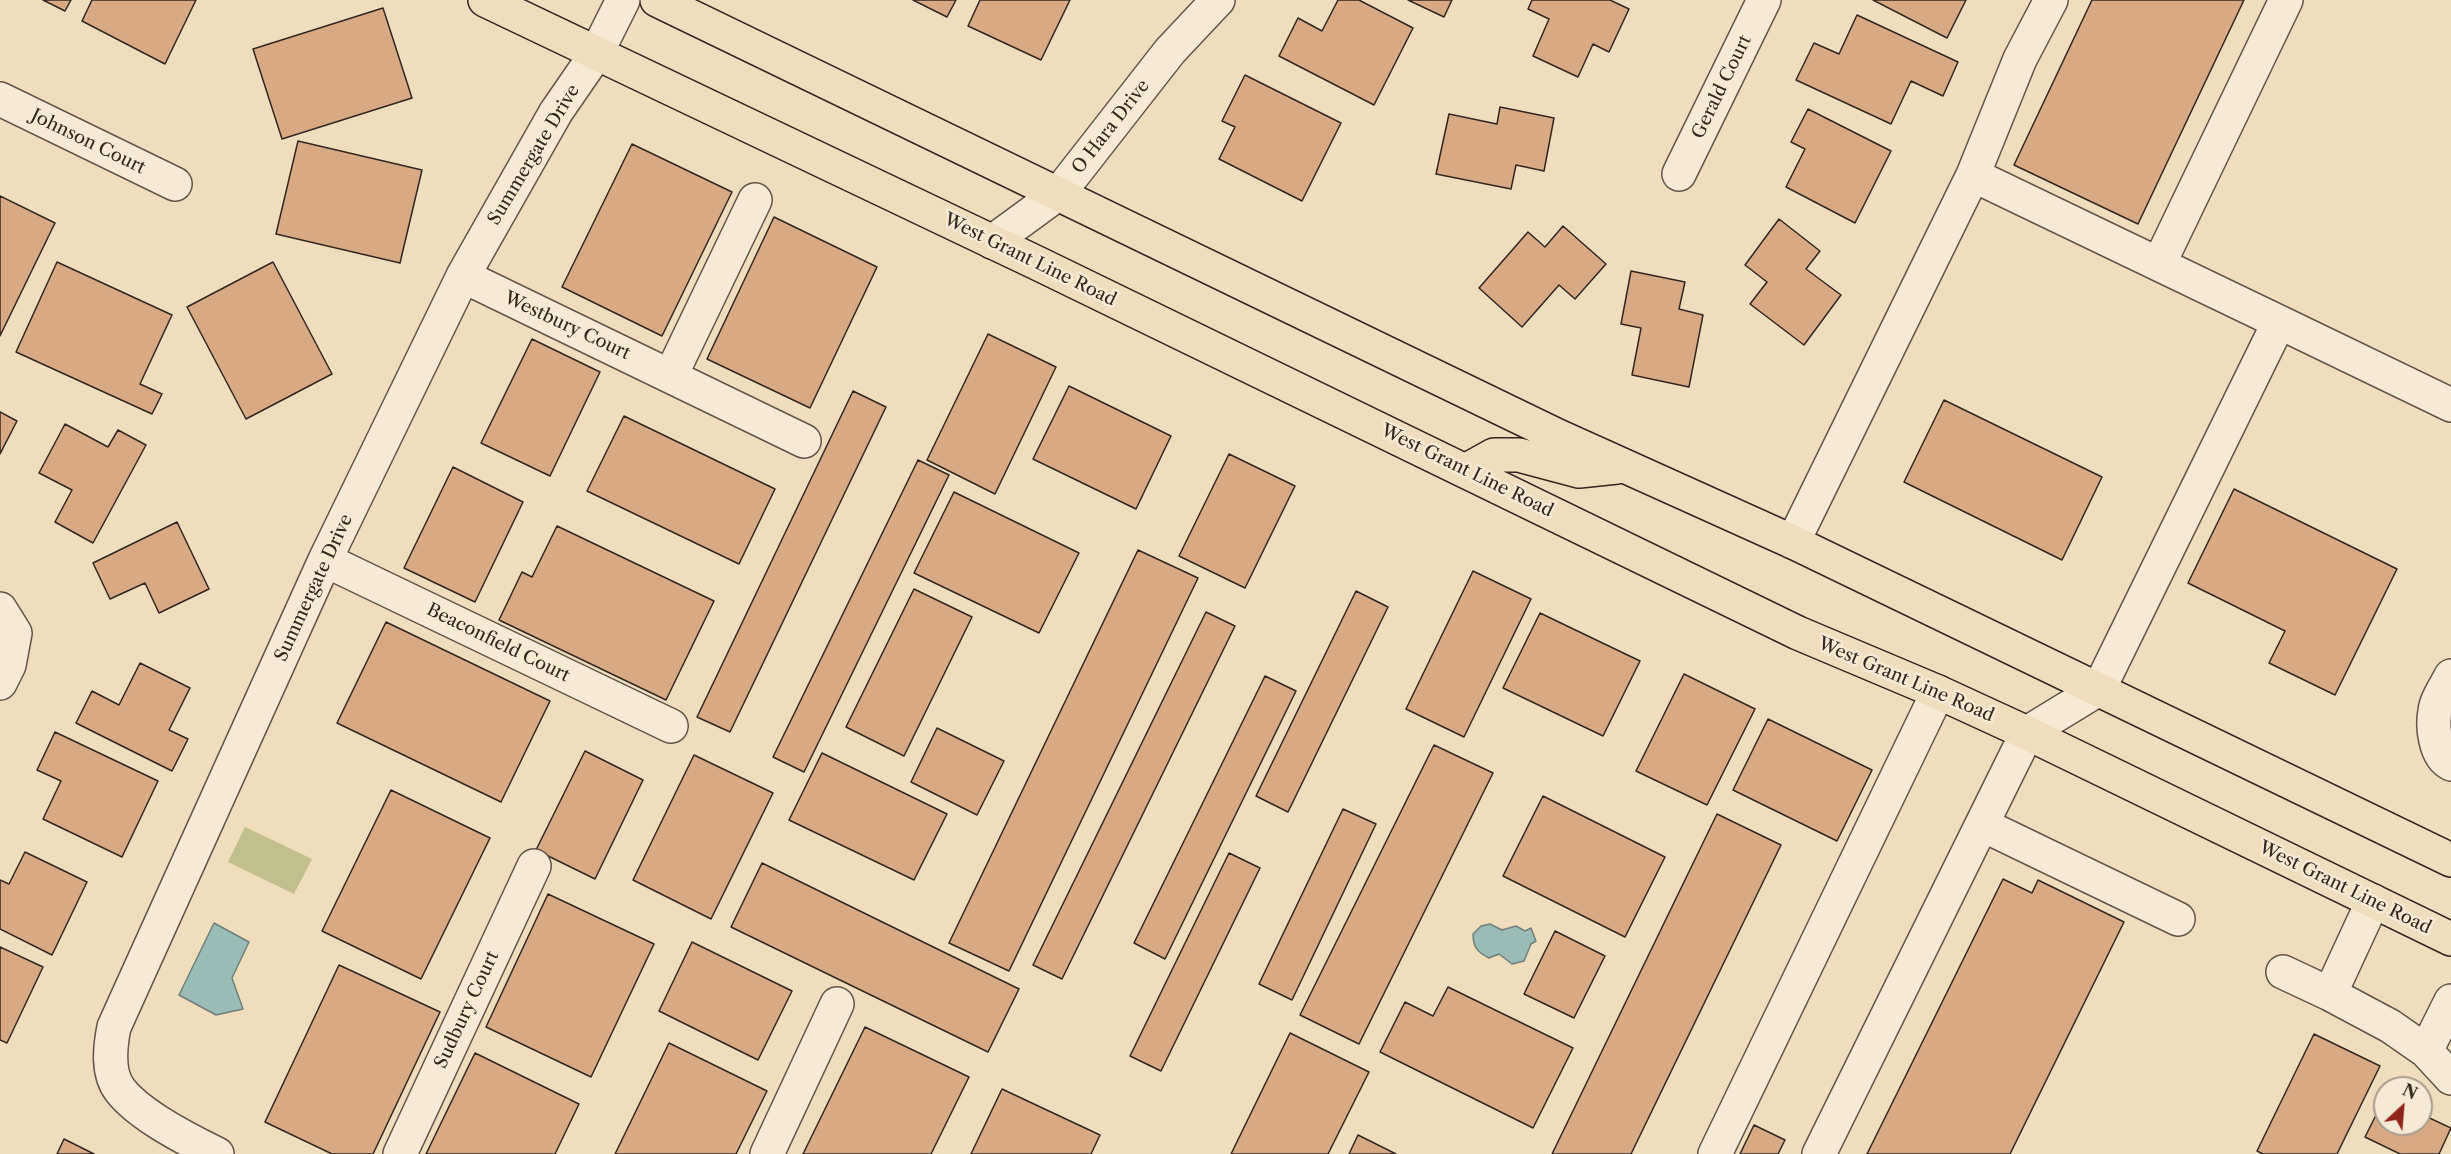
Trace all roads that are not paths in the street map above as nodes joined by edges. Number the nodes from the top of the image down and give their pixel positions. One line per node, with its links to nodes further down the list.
1 (484, 0): 8 (main road, West Grant Line Road)
2 (623, 0): 8 (street, Summergate Drive)
3 (657, 0): 13 (main road)
4 (1218, 0): 13 (street, O Hara Drive)
5 (1764, 0): 10 (street, Gerald Court)
6 (2050, 0): 11 (street)
7 (2286, 0): 16 (street)
8 (596, 54): 15 (main road, West Grant Line Road); 17 (street, Summergate Drive)
9 (0, 99): 12 (street, Johnson Court)
10 (1679, 174)
11 (1973, 175): 16 (street); 24 (street)
12 (176, 184)
13 (1059, 193): 15 (street, O Hara Drive); 22 (main road)
14 (755, 200): 19 (street)
15 (992, 242): 23 (main road, West Grant Line Road)
16 (2158, 264): 18 (street)
17 (463, 276): 19 (street, Westbury Court); 25 (street, Summergate Drive)
18 (2278, 322): 20 (street); 29 (street)
19 (671, 375): 21 (street, Westbury Court)
20 (2451, 405)
21 (804, 441)
22 (1622, 466): 23 (main road); 24 (main road)
23 (1467, 470): 30 (main road, West Grant Line Road)
24 (1793, 542): 29 (main road)
25 (325, 560): 31 (street, Beaconfield Court); 46 (street, Summergate Drive)
26 (0, 609): 28 (street)
27 (2451, 676): 33 (street)
28 (0, 683)
29 (2099, 689): 32 (street); 35 (main road)
30 (1938, 692): 32 (main road, West Grant Line Road); 49 (street)
31 (671, 726)
32 (2027, 733): 34 (street); 37 (main road, West Grant Line Road)
33 (2451, 764)
34 (1983, 825): 38 (street); 50 (street)
35 (2451, 860)
36 (534, 866): 47 (street, Sudbury Court)
37 (2373, 901): 39 (main road, West Grant Line Road); 41 (street)
38 (2178, 919)
39 (2451, 939)
40 (2283, 972): 41 (street)
41 (2330, 994): 44 (street)
42 (2451, 1001): 44 (street)
43 (837, 1004): 48 (street)
44 (2426, 1051): 45 (street)
45 (2451, 1078)
46 (211, 1153)
47 (400, 1154)
48 (767, 1154)
49 (1715, 1154)
50 (1819, 1154)

